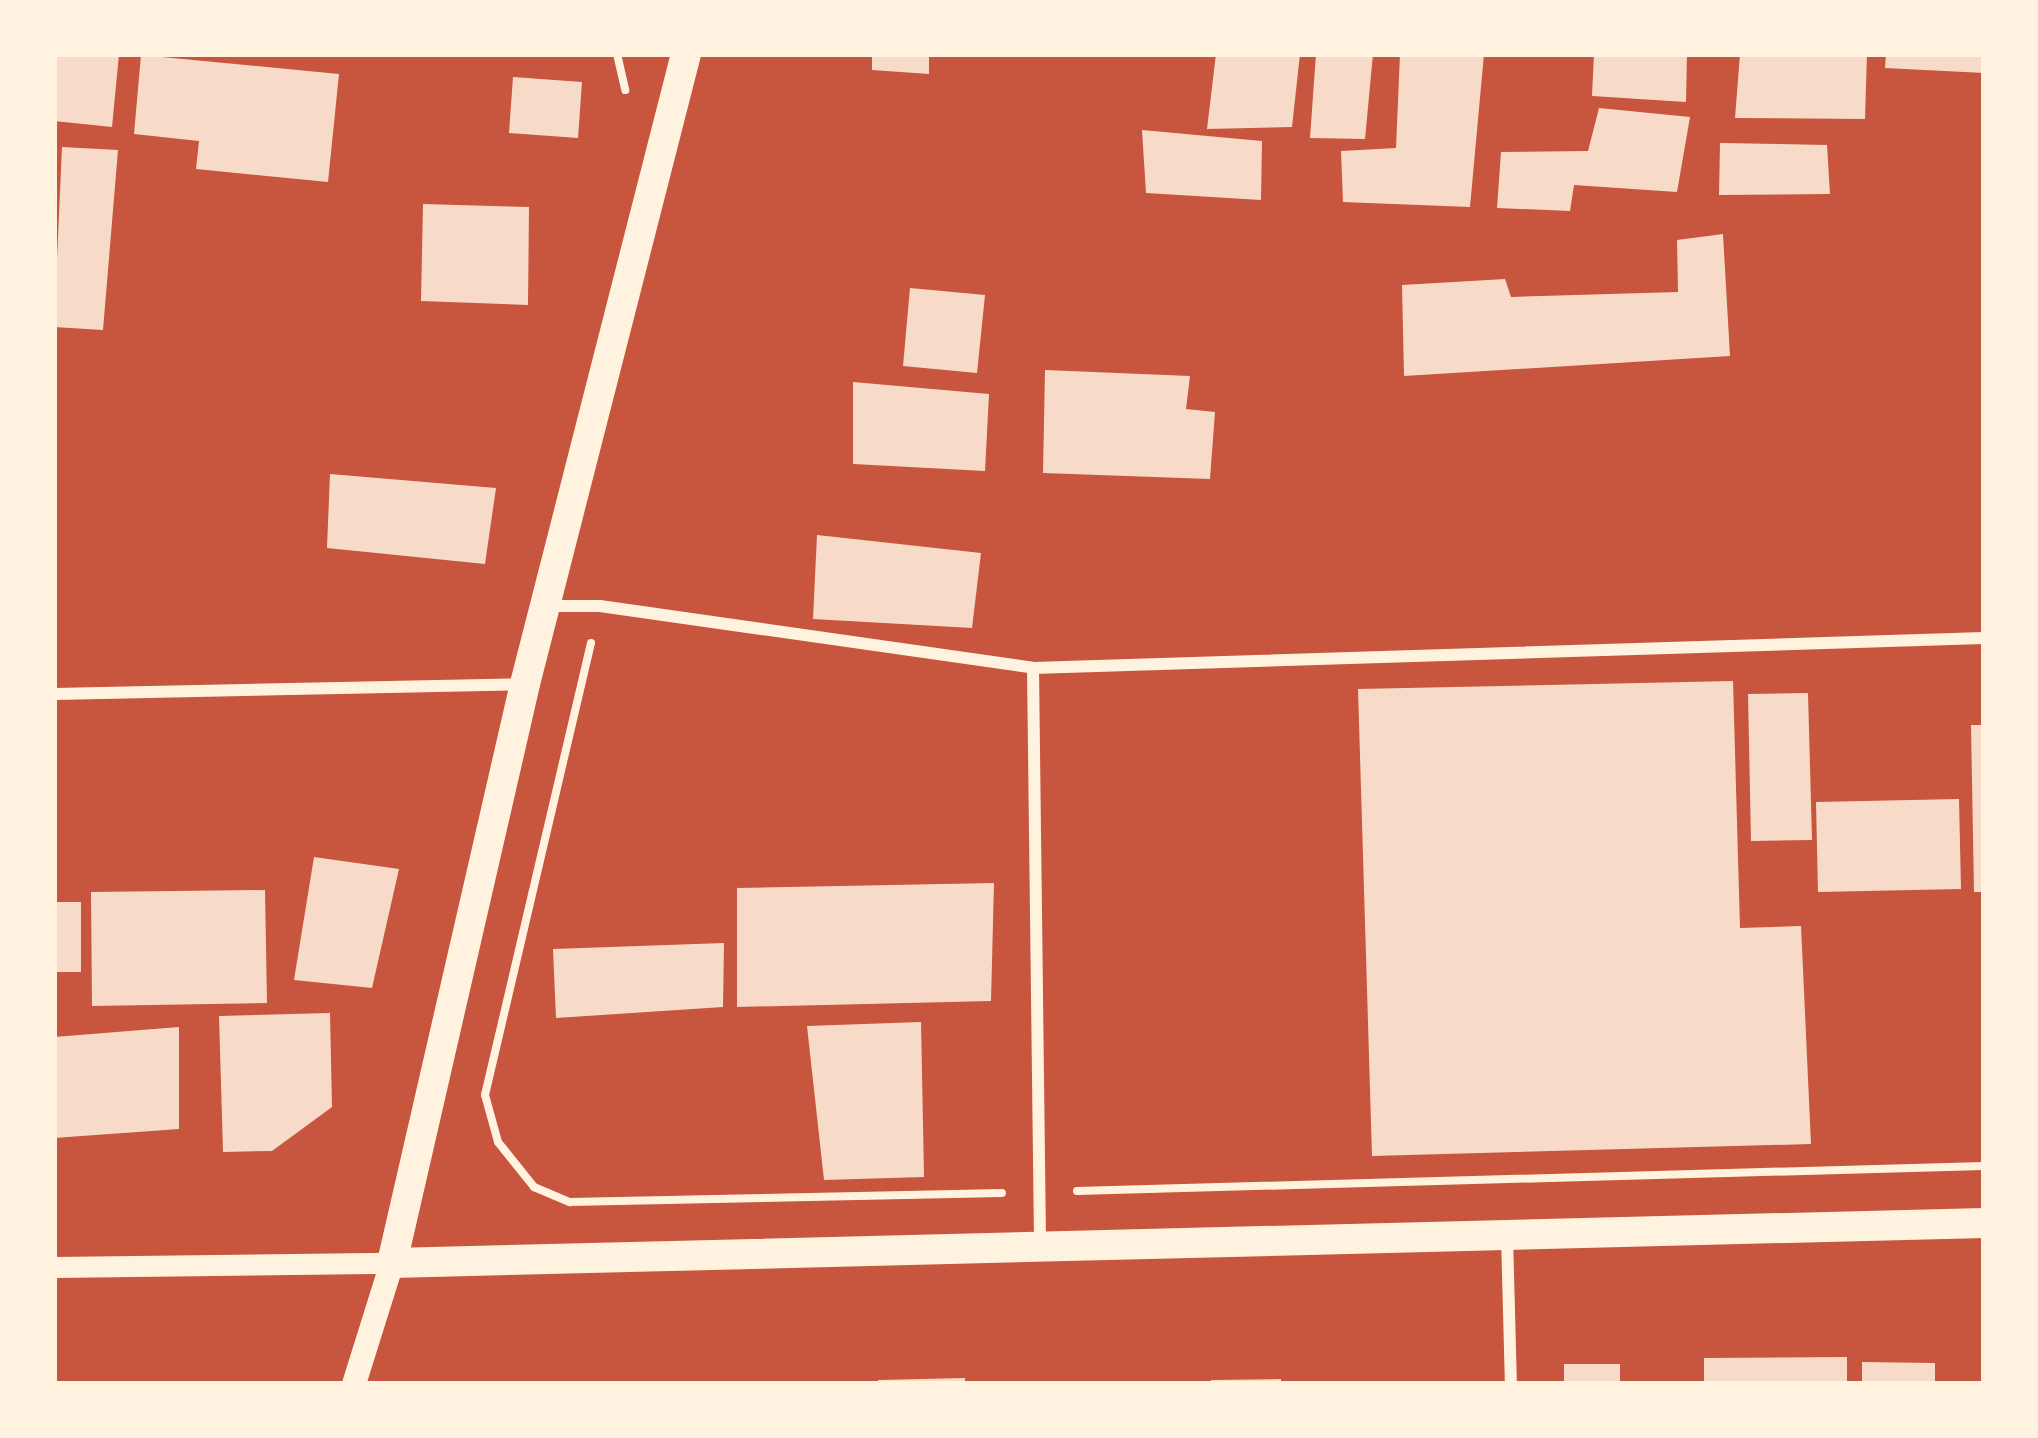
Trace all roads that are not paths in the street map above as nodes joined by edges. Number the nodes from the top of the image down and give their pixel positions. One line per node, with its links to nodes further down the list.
1 (686, 54): 2 (main road)
2 (547, 606): 4 (street); 5 (main road)
3 (1984, 638): 4 (street)
4 (1033, 668): 9 (street)
5 (525, 685): 6 (street); 10 (main road)
6 (54, 694)
7 (1984, 1223): 8 (main road)
8 (1508, 1235): 9 (main road); 13 (street)
9 (1040, 1252): 10 (main road)
10 (392, 1264): 11 (street); 12 (main road)
11 (54, 1268)
12 (354, 1384)
13 (1511, 1384)

